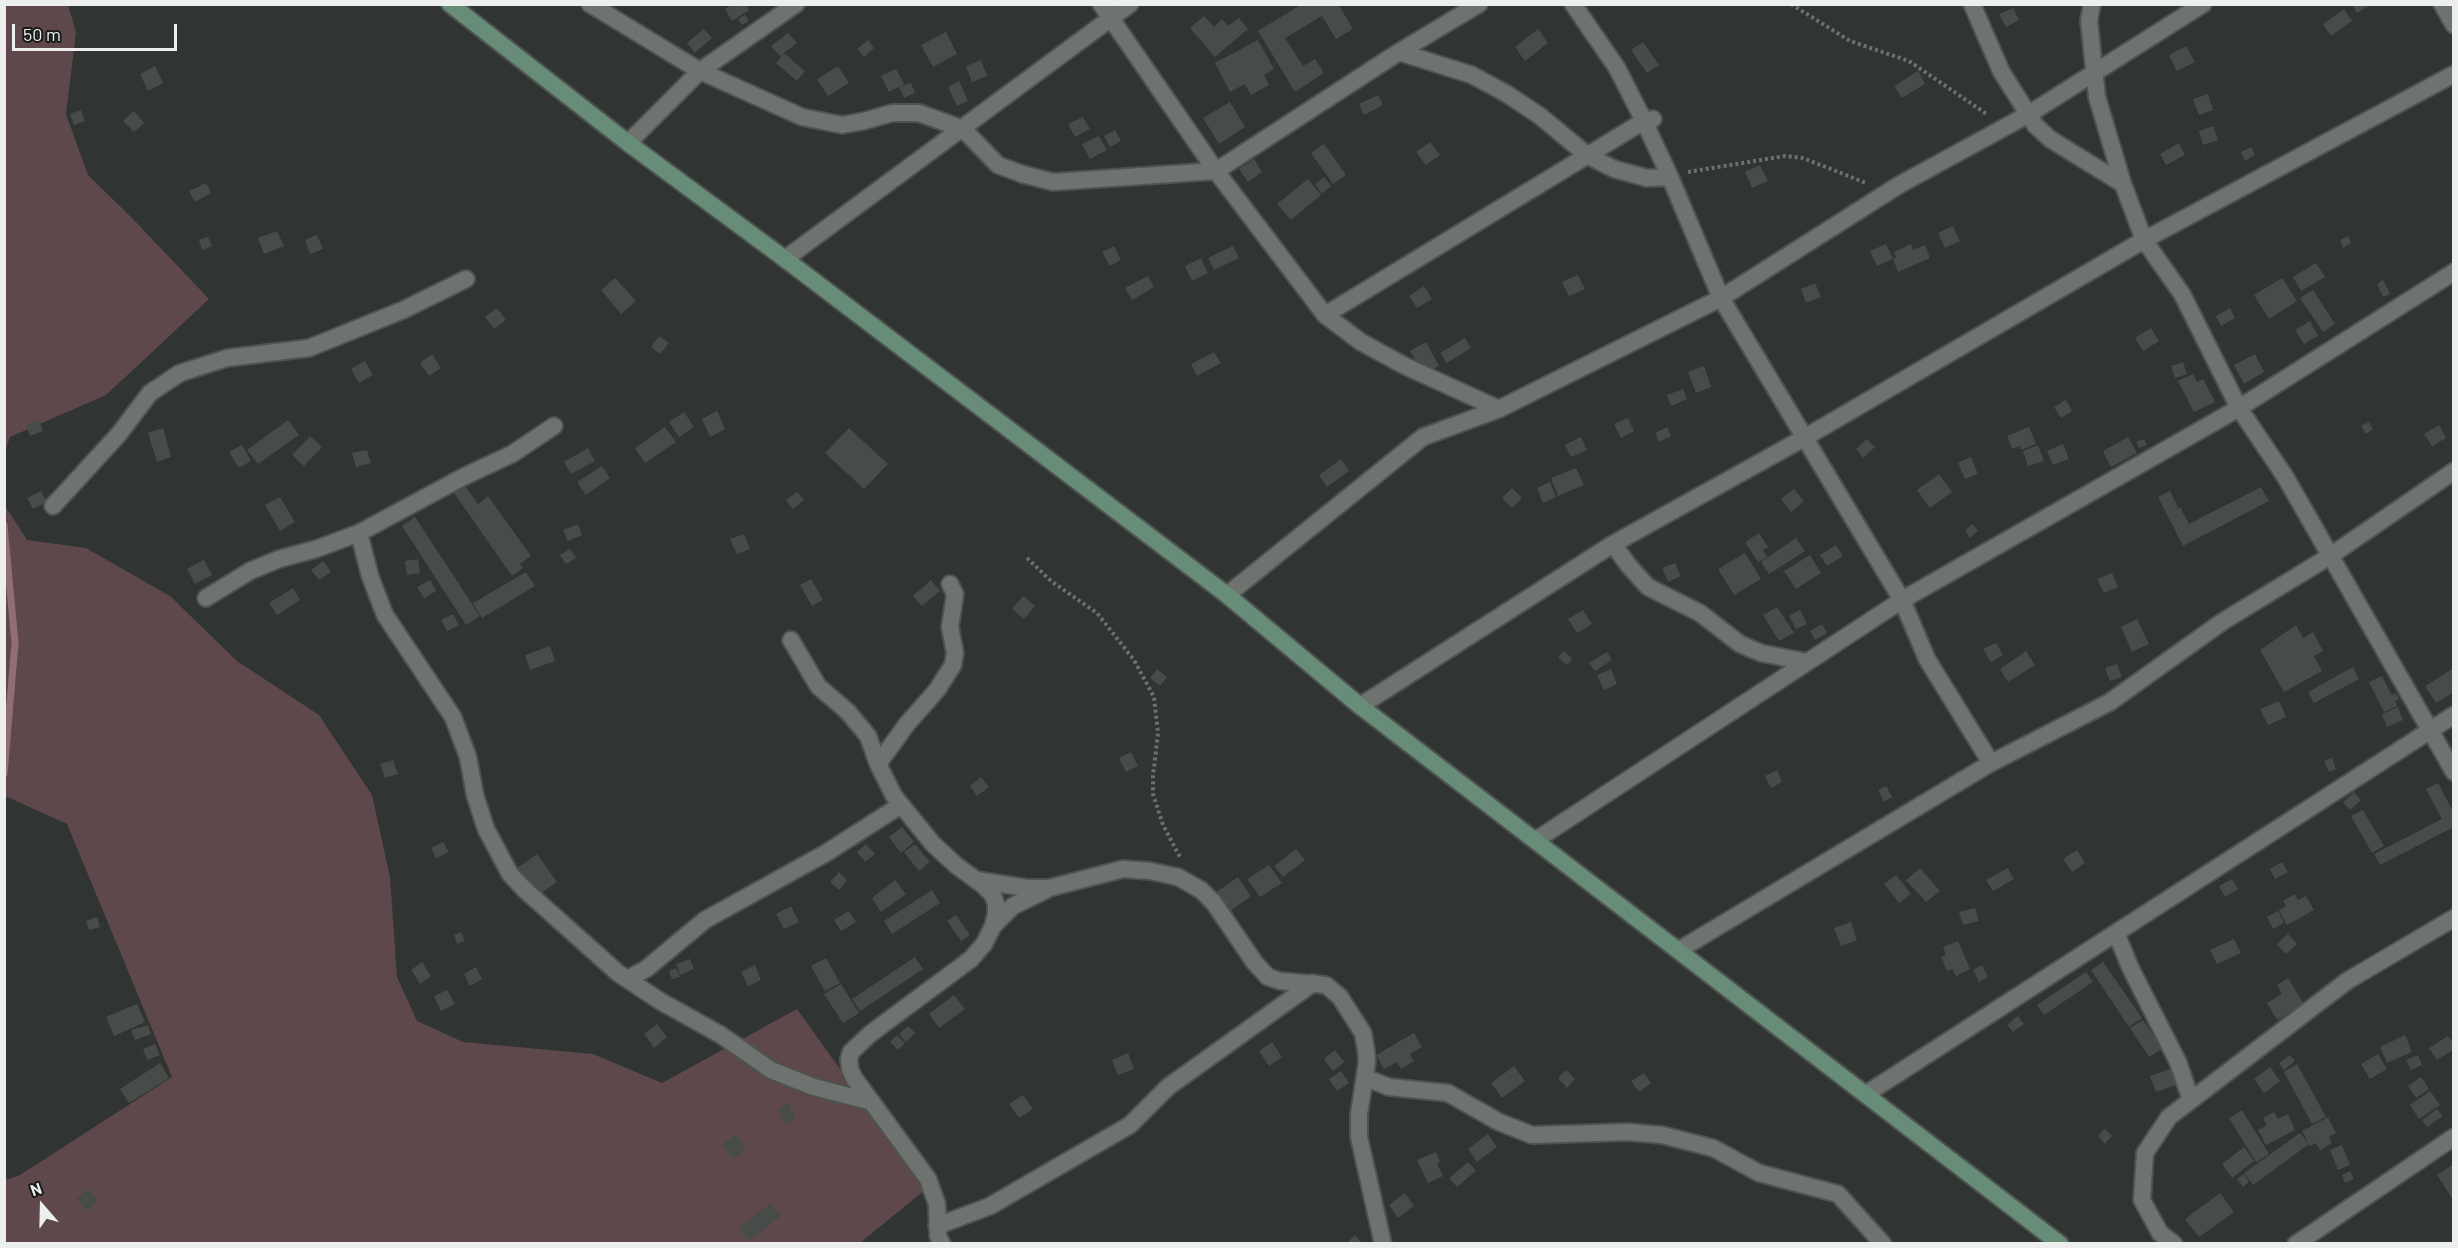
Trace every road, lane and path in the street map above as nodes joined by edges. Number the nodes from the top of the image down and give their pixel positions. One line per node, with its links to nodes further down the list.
1 (450, 4): 23 (main road)
2 (590, 4): 16 (street)
3 (796, 4): 16 (street)
4 (1101, 4): 13 (street)
5 (1130, 4): 13 (street)
6 (1479, 4): 15 (street)
7 (1574, 4): 20 (street)
8 (1791, 4): 21 (path)
9 (1972, 4): 19 (street)
10 (2092, 4): 17 (street)
11 (2203, 4): 17 (street)
12 (2442, 4): 14 (street)
13 (1111, 19): 22 (street); 25 (street)
14 (2454, 25)
15 (1399, 52): 24 (street); 25 (street)
16 (700, 71): 22 (street); 23 (street)
17 (2094, 72): 19 (street); 27 (street)
18 (2454, 74): 29 (street)
19 (2029, 114): 21 (street); 27 (street)
20 (1649, 120): 24 (street); 26 (street)
21 (2006, 128): 28 (street)
22 (963, 129): 25 (street); 30 (street)
23 (628, 143): 30 (main road)
24 (1587, 155): 26 (street); 34 (street)
25 (1216, 171): 34 (street)
26 (1670, 177): 28 (path); 33 (street)
27 (2123, 184): 29 (street)
28 (1899, 185): 33 (street)
29 (2144, 240): 35 (street); 38 (street)
30 (785, 259): 46 (main road)
31 (2454, 272): 35 (street)
32 (466, 279): 40 (street)
33 (1720, 298): 36 (street); 38 (street)
34 (1325, 315): 36 (street)
35 (2239, 408): 43 (street); 48 (street)
36 (1499, 409): 46 (street)
37 (554, 426): 41 (street)
38 (1804, 438): 42 (street); 48 (street)
39 (2454, 471): 43 (street)
40 (53, 506)
41 (359, 533): 47 (street); 66 (street)
42 (1613, 544): 50 (street); 51 (street)
43 (2330, 556): 53 (street); 54 (street)
44 (1027, 558): 59 (path)
45 (950, 584): 55 (street)
46 (1227, 595): 51 (main road)
47 (206, 598)
48 (1902, 600): 50 (street); 54 (street)
49 (791, 640): 55 (street)
50 (1807, 662): 58 (street)
51 (1360, 706): 58 (main road)
52 (2454, 716): 53 (street)
53 (2431, 730): 56 (street); 64 (street)
54 (1990, 763): 65 (street)
55 (878, 764): 57 (street)
56 (2454, 772)
57 (901, 805): 60 (street); 66 (street)
58 (1536, 840): 65 (main road)
59 (1183, 862)
60 (976, 880): 61 (street); 63 (street)
61 (1049, 888): 63 (street); 67 (street)
62 (2454, 918): 70 (street)
63 (993, 926): 71 (street)
64 (2116, 933): 69 (street); 70 (street)
65 (1679, 950): 69 (main road)
66 (627, 979): 71 (street)
67 (1313, 983): 68 (street); 73 (street)
68 (1366, 1078): 75 (street); 76 (street)
69 (1866, 1094): 77 (main road)
70 (2191, 1100): 78 (street)
71 (872, 1102): 73 (street)
72 (2454, 1137): 79 (street)
73 (937, 1226): 74 (street)
74 (942, 1244)
75 (1383, 1244)
76 (1884, 1244)
77 (2060, 1244)
78 (2174, 1244)
79 (2296, 1244)

